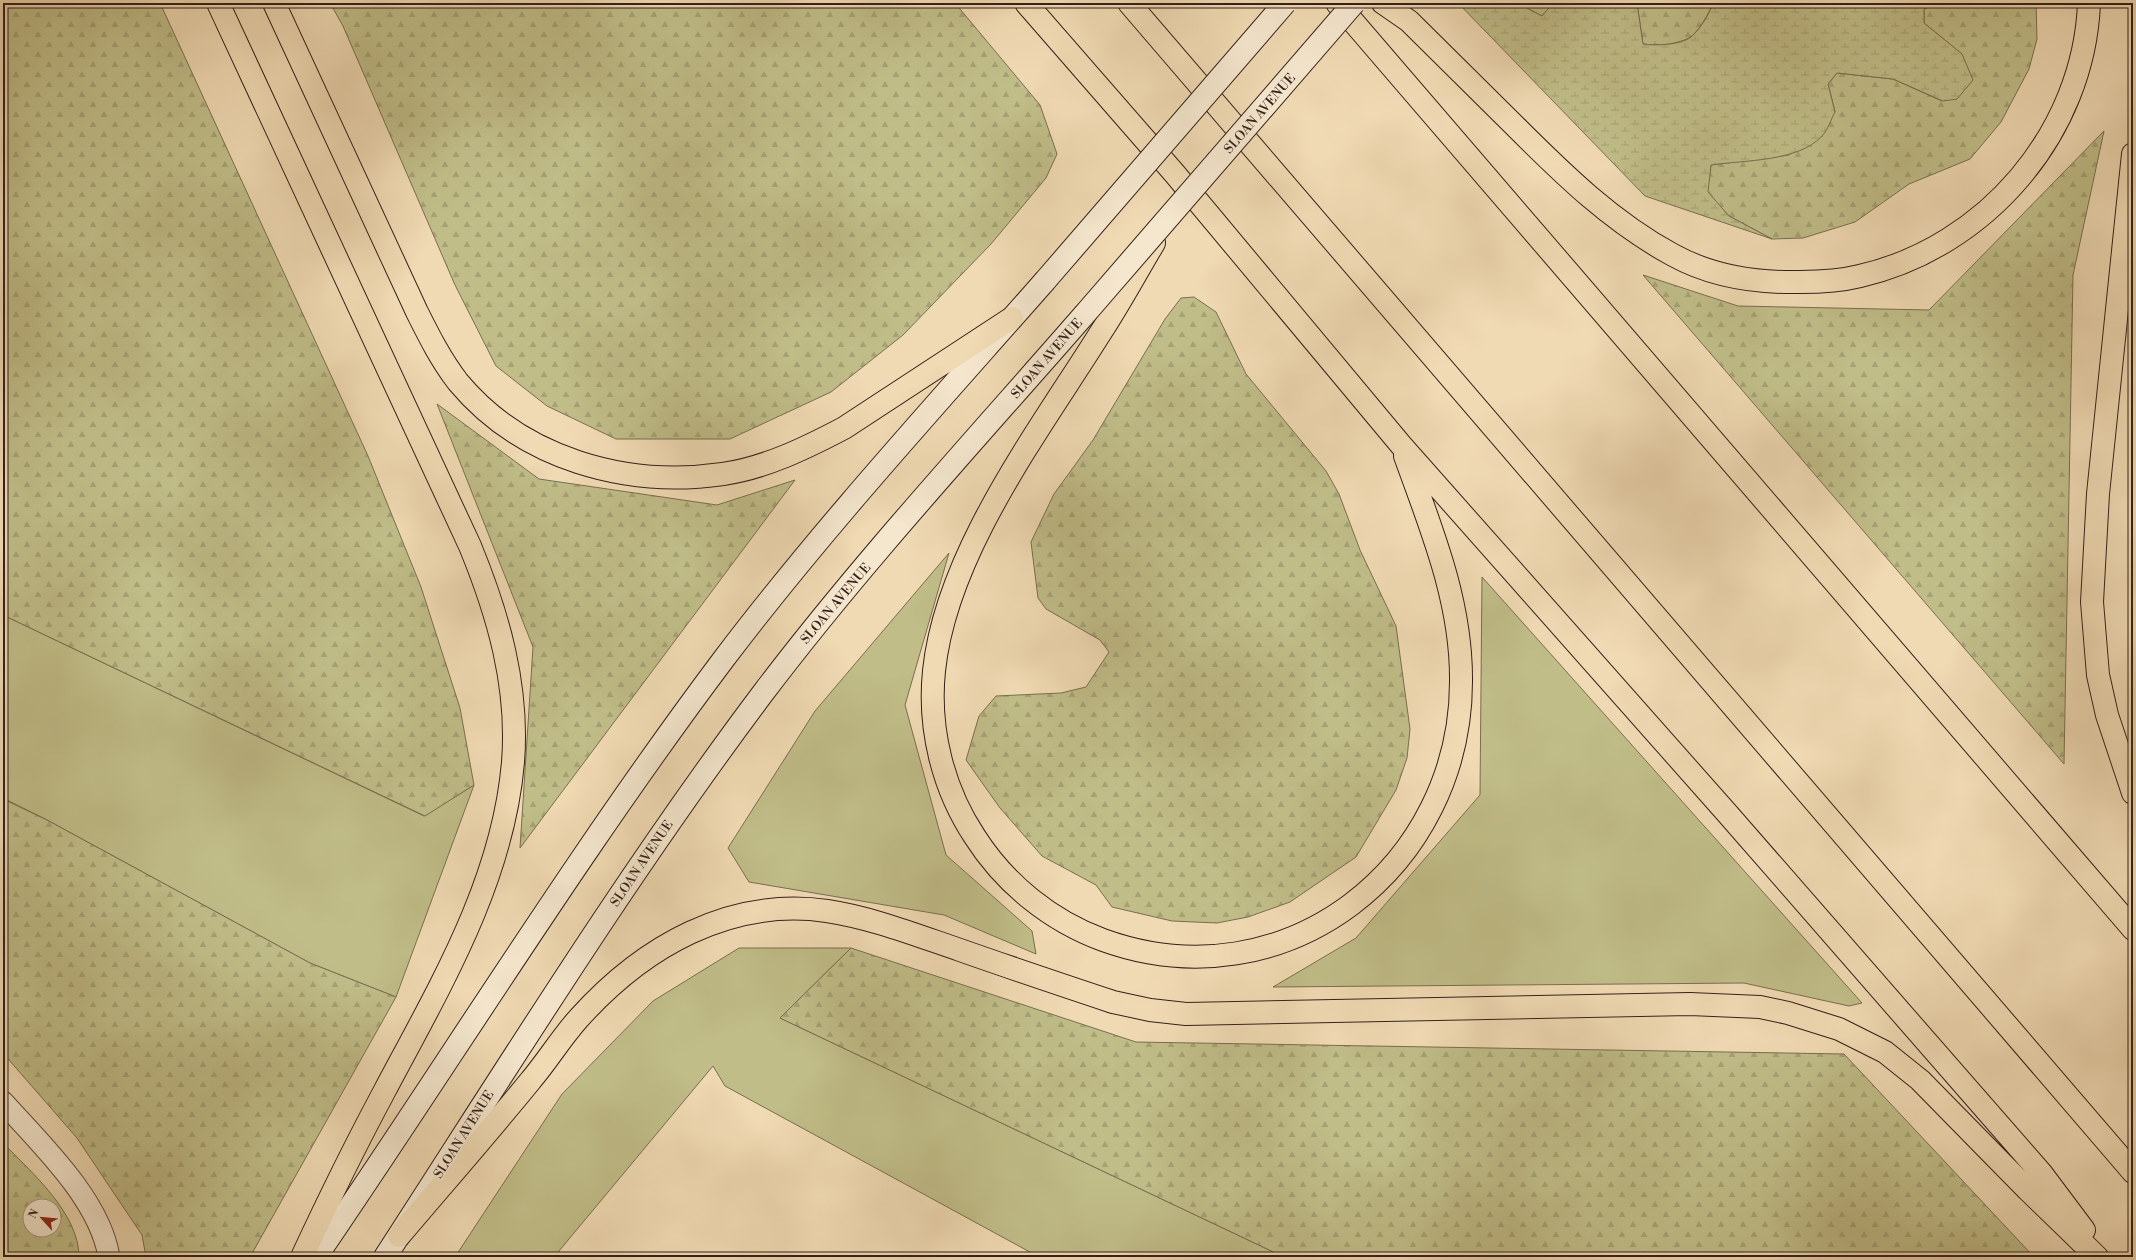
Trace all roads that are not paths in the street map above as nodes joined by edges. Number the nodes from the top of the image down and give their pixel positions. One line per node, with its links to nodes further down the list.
1 (218, 3): 20 (highway)
2 (274, 3): 12 (highway)
3 (1026, 3): 13 (highway)
4 (1129, 3): 17 (highway)
5 (1285, 3): 12 (main road, bridge)
6 (1337, 3): 15 (highway)
7 (1354, 3): 11 (main road, SLOAN AVENUE, bridge)
8 (1383, 3): 9 (highway)
9 (2089, 3)
10 (2133, 154): 14 (highway)
11 (1169, 217): 13 (highway, bridge); 18 (main road, SLOAN AVENUE, bridge)
12 (1012, 318): 21 (main road)
13 (1401, 445): 24 (highway)
14 (2133, 793)
15 (2133, 929)
16 (3, 1102): 19 (lane)
17 (2133, 1172)
18 (399, 1236): 22 (main road, SLOAN AVENUE); 23 (highway)
19 (109, 1257)
20 (302, 1257)
21 (316, 1257)
22 (385, 1257)
23 (2097, 1257)
24 (2104, 1257)

